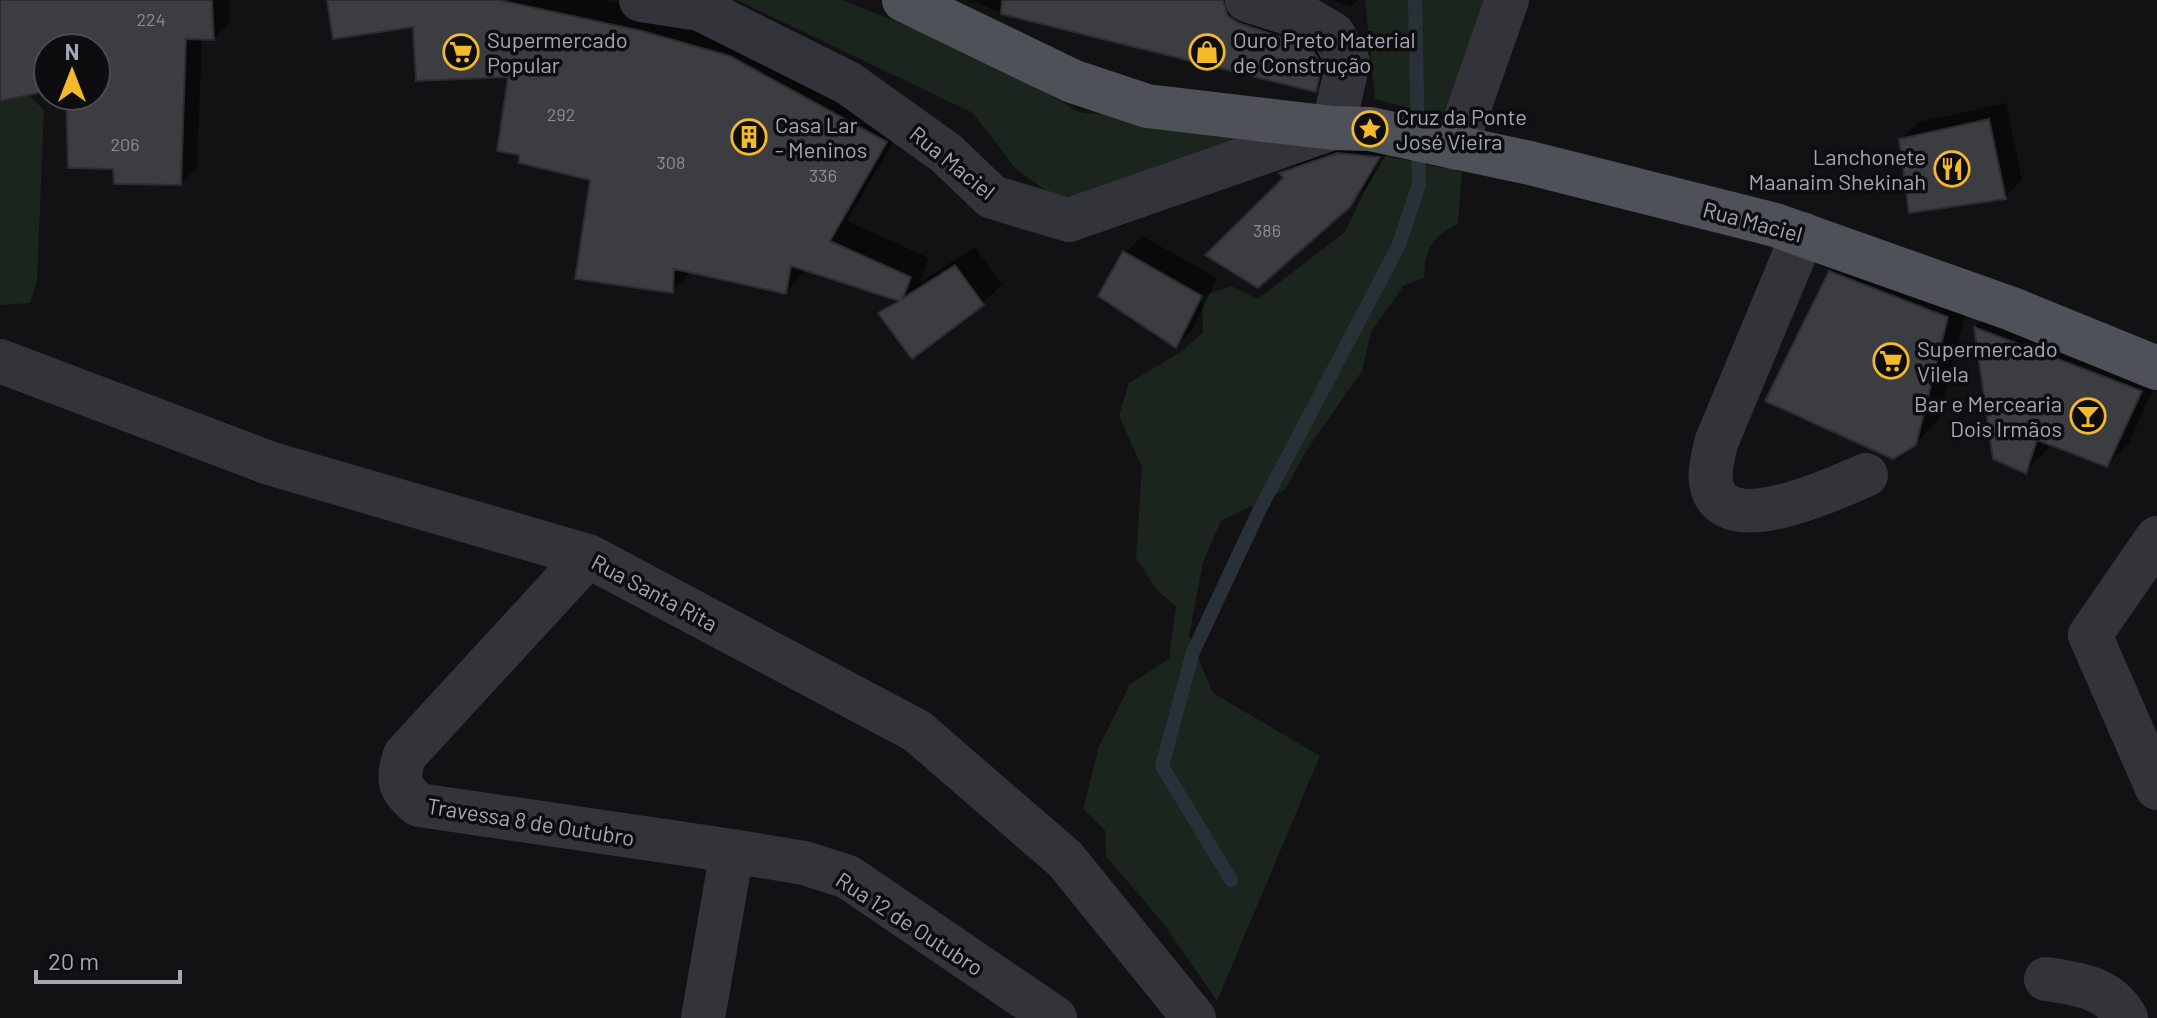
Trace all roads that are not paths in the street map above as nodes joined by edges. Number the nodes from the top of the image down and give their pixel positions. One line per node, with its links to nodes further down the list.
1 (641, 0): 5 (street, Rua Maciel)
2 (904, 0): 6 (main road, Rua Maciel)
3 (1247, 0): 6 (street)
4 (1507, 0): 7 (street)
5 (687, 4): 6 (street, Rua Maciel)
6 (1352, 129): 7 (main road, Rua Maciel)
7 (1441, 144): 8 (main road, Rua Maciel)
8 (1803, 234): 10 (main road, Rua Maciel); 11 (street)
9 (0, 361): 13 (street, Rua Santa Rita)
10 (2157, 368)
11 (1866, 475)
12 (2157, 538): 14 (street)
13 (588, 556): 15 (street, Travessa 8 de Outubro); 19 (street, Rua Santa Rita)
14 (2157, 788)
15 (732, 851): 17 (street); 18 (street, Rua 12 de Outubro)
16 (2046, 979): 20 (street)
17 (703, 1018)
18 (1055, 1018)
19 (1194, 1018)
20 (2126, 1018)

